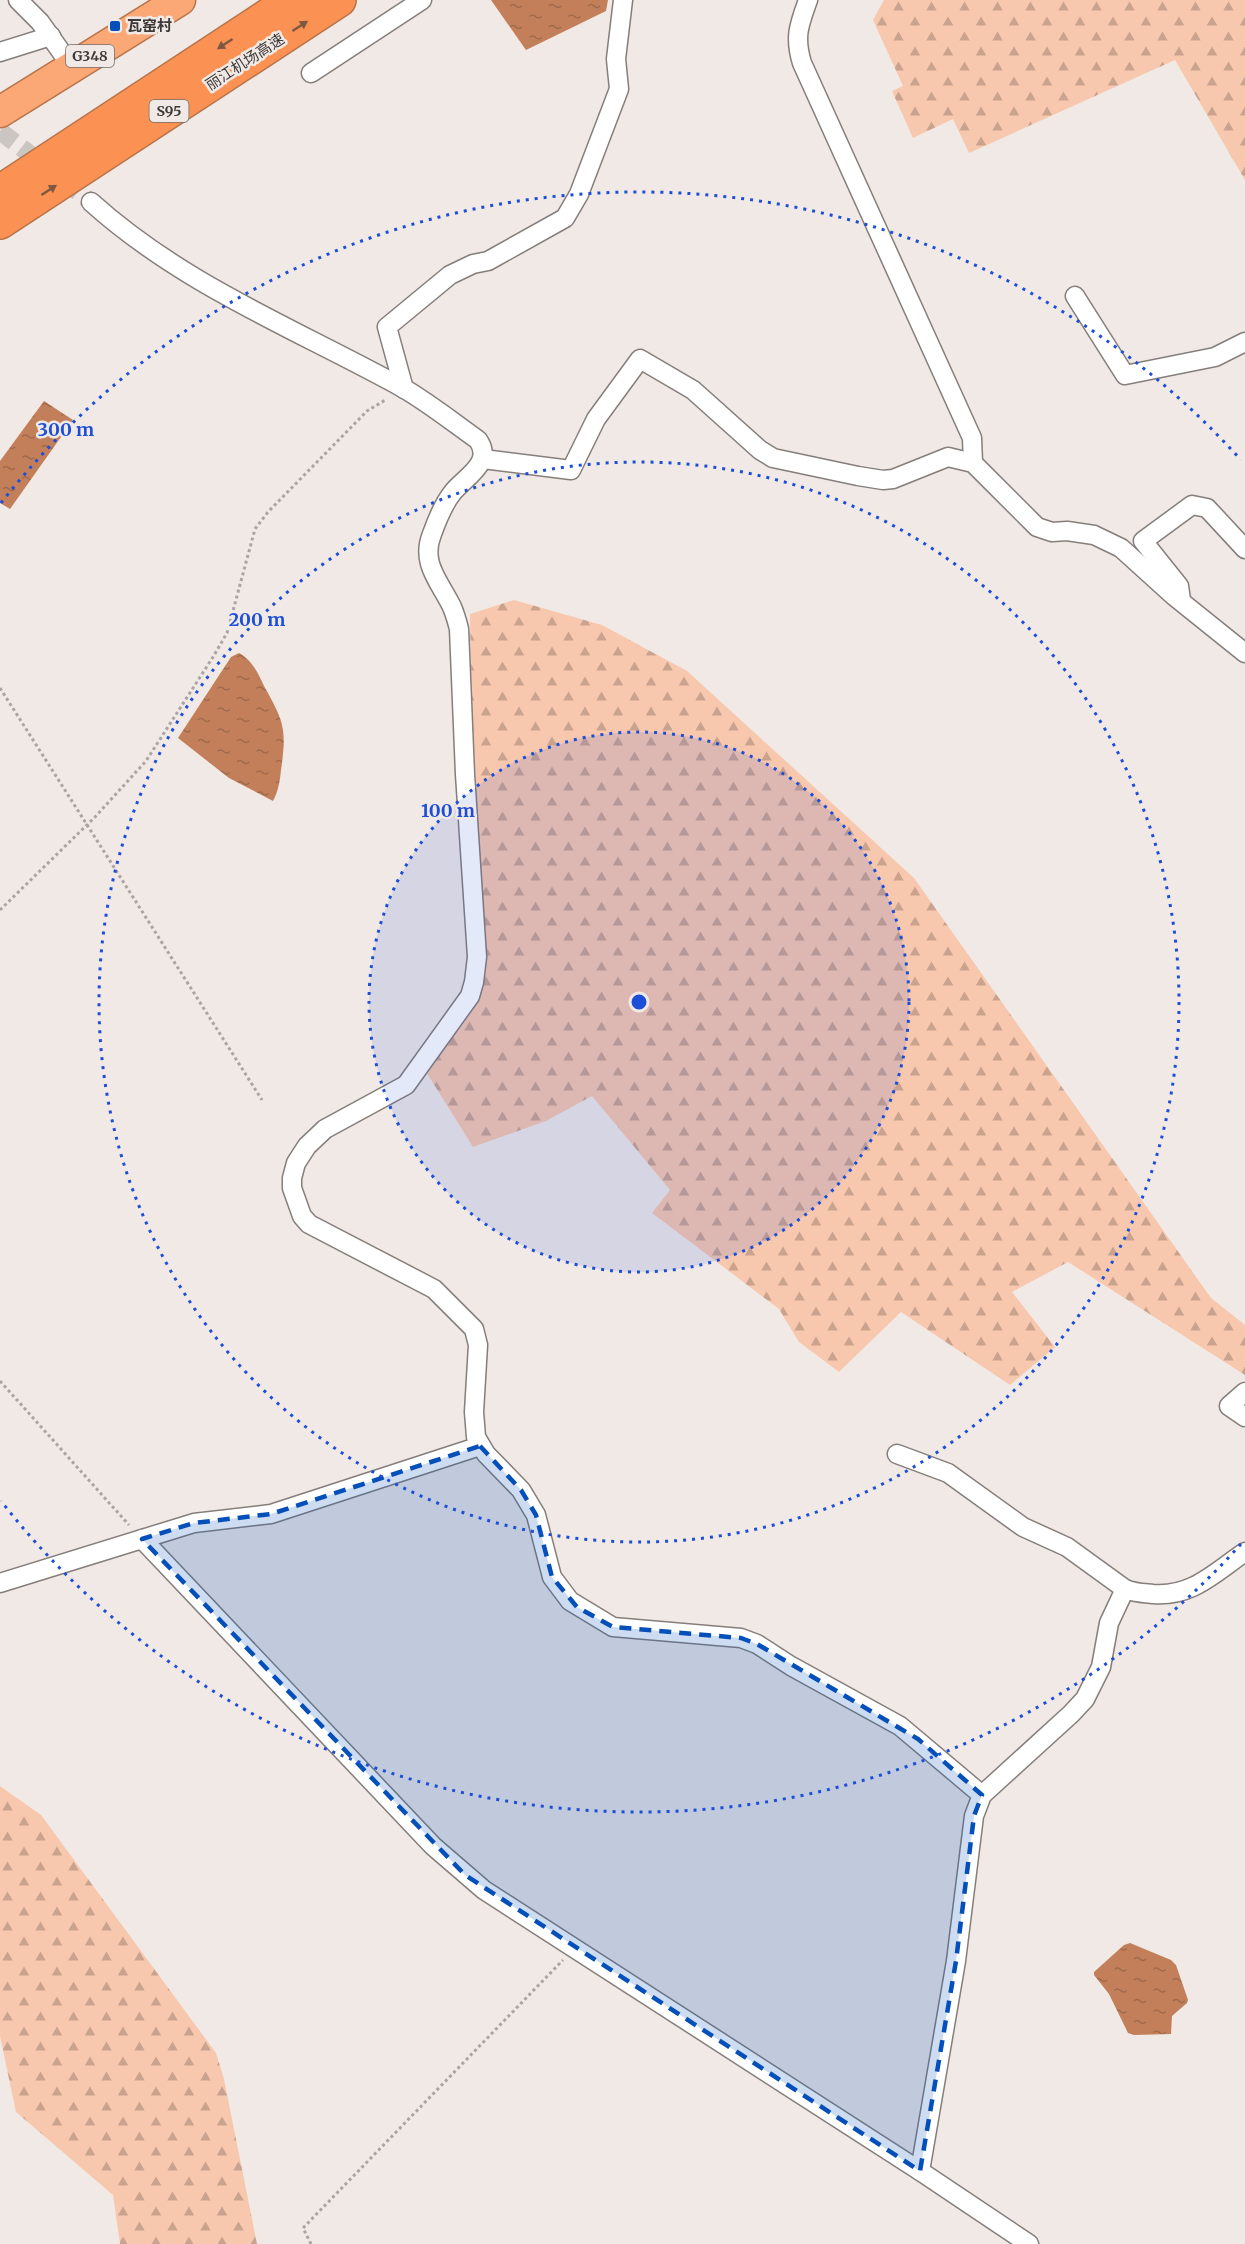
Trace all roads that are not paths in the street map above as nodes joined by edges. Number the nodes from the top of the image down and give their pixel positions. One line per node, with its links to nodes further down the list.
1 (18, 0): 8 (street)
2 (180, 0): 10 (highway, G348)
3 (292, 0): 13 (highway, 丽江机场高速 / S95, one-way to 13)
4 (339, 0): 15 (highway, 丽江机场高速 / S95, one-way to 4)
5 (422, 0): 11 (street)
6 (623, 0): 18 (street)
7 (808, 0): 20 (street)
8 (51, 36): 9 (street); 10 (street)
9 (0, 52)
10 (72, 67): 12 (highway, G348)
11 (311, 73)
12 (0, 112)
13 (0, 192)
14 (91, 202): 18 (street)
15 (0, 222)
16 (1075, 296): 17 (street)
17 (1245, 342)
18 (404, 389): 19 (street)
19 (483, 459): 20 (street); 26 (street)
20 (973, 463): 22 (street)
21 (1245, 549): 22 (street)
22 (1181, 602): 23 (street)
23 (1245, 653)
24 (1245, 1392): 25 (street)
25 (1245, 1417)
26 (480, 1446): 28 (street); 32 (street)
27 (897, 1455): 31 (street)
28 (141, 1539): 30 (street); 33 (street)
29 (1245, 1552): 31 (street)
30 (0, 1583)
31 (1125, 1589): 32 (street)
32 (982, 1795): 33 (street)
33 (920, 2171): 34 (street)
34 (1029, 2244)

